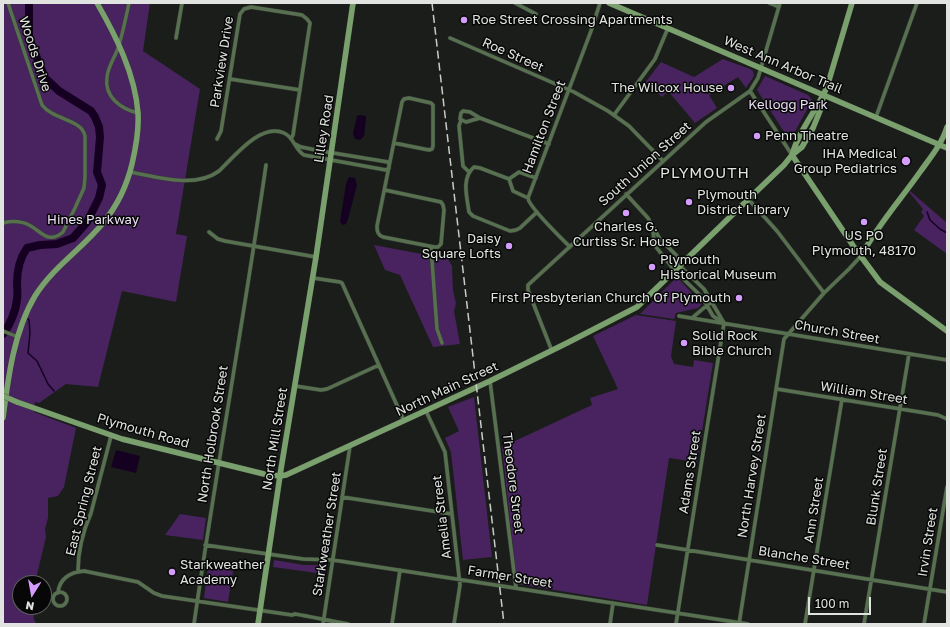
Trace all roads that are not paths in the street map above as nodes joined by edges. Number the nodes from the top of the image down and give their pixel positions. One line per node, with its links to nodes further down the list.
1 (8, 3): 52 (street, Woods Drive)
2 (97, 3): 17 (street)
3 (129, 3): 17 (street)
4 (182, 3): 15 (street)
5 (354, 3): 37 (street, Lilley Road)
6 (515, 3): 13 (street)
7 (600, 3): 21 (street, Hamilton Street)
8 (609, 3): 14 (street, West Ann Arbor Trail)
9 (769, 3): 12 (street)
10 (852, 3): 23 (street)
11 (917, 3): 26 (street)
12 (780, 5): 18 (street, South Union Street)
13 (536, 14)
14 (668, 28): 18 (street, West Ann Arbor Trail); 25 (street)
15 (176, 38)
16 (450, 38): 21 (street, Roe Street)
17 (119, 46): 24 (street); 24 (street)
18 (761, 68): 22 (street, South Union Street); 23 (street, West Ann Arbor Trail)
19 (230, 79): 20 (street); 20 (street, Parkview Drive); 30 (street, Parkview Drive)
20 (300, 90): 31 (street, Parkview Drive)
21 (569, 90): 25 (street, Roe Street); 34 (street, Hamilton Street)
22 (750, 91): 38 (street); 40 (street, South Union Street)
23 (823, 95): 26 (street, West Ann Arbor Trail); 38 (street)
24 (138, 113): 43 (street)
25 (614, 115): 40 (street, Roe Street)
26 (876, 117): 35 (street, West Ann Arbor Trail)
27 (480, 118): 28 (street); 28 (street); 34 (street)
28 (460, 120): 44 (street)
29 (947, 127): 35 (street)
30 (217, 139)
31 (291, 139): 32 (street); 43 (street)
32 (294, 143): 37 (street); 39 (street)
33 (394, 143): 33 (street); 42 (street)
34 (549, 144): 45 (street, Hamilton Street)
35 (939, 145): 36 (street, West Ann Arbor Trail); 58 (street)
36 (947, 148)
37 (331, 152): 39 (street, Lilley Road); 42 (street)
38 (792, 155): 50 (street, North Main Street); 58 (street)
39 (330, 160): 42 (street); 59 (street, Lilley Road)
40 (663, 161): 48 (street, South Union Street)
41 (266, 165): 55 (street, North Holbrook Street)
42 (389, 168): 47 (street)
43 (130, 172): 72 (street)
44 (469, 172): 46 (street); 51 (street)
45 (536, 178): 46 (street); 49 (street, Hamilton Street)
46 (509, 179): 49 (street)
47 (385, 190): 56 (street); 56 (street)
48 (626, 194): 53 (street); 57 (street, South Union Street)
49 (528, 198): 51 (street)
50 (749, 200): 60 (street, North Main Street); 63 (street)
51 (537, 212): 57 (street)
52 (3, 222)
53 (653, 228): 60 (street); 61 (street)
54 (209, 232): 55 (street)
55 (254, 247): 59 (street); 90 (street, North Holbrook Street)
56 (431, 247): 73 (street)
57 (570, 247): 74 (street, South Union Street)
58 (861, 256): 63 (street, North Harvey Street); 70 (street)
59 (316, 257): 62 (street, North Mill Street)
60 (680, 266): 61 (street, North Main Street); 64 (street)
61 (675, 271): 65 (street); 74 (street, North Main Street)
62 (313, 278): 77 (street); 79 (street, North Mill Street)
63 (824, 293): 71 (street, North Harvey Street)
64 (712, 301): 65 (street); 68 (street)
65 (706, 305): 67 (street); 68 (street)
66 (679, 316): 67 (street, Church Street)
67 (692, 318): 68 (street, Church Street)
68 (724, 323): 71 (street, Church Street); 97 (street, Adams Street)
69 (3, 331): 72 (street)
70 (947, 331)
71 (789, 334): 75 (street, Church Street); 80 (street, North Harvey Street)
72 (18, 337): 85 (street)
73 (442, 342)
74 (552, 351): 78 (street, North Main Street)
75 (909, 354): 76 (street, Church Street); 83 (street, Blunk Street)
76 (947, 360)
77 (379, 365): 79 (street); 87 (street)
78 (490, 381): 84 (street, North Main Street); 106 (street, Theodore Street)
79 (295, 386): 91 (street, North Mill Street)
80 (776, 389): 82 (street, William Street); 100 (street, North Harvey Street)
81 (3, 396): 88 (street, Plymouth Road, bridge)
82 (842, 400): 83 (street, William Street); 102 (street, Ann Street)
83 (900, 409): 86 (street, William Street); 104 (street, Blunk Street)
84 (426, 411): 87 (street, North Main Street); 94 (street, Amelia Street)
85 (3, 418)
86 (947, 419)
87 (404, 421): 89 (street, North Main Street)
88 (111, 436): 90 (street, Plymouth Road); 103 (street, East Spring Street)
89 (350, 446): 91 (street, North Main Street); 93 (street, Starkweather Street)
90 (219, 464): 91 (street, Plymouth Road); 95 (street, North Holbrook Street)
91 (280, 476): 98 (street, North Mill Street)
92 (947, 487): 107 (street, Irvin Street)
93 (342, 497): 94 (street); 99 (street, Starkweather Street)
94 (452, 514): 105 (street, Amelia Street)
95 (205, 545): 98 (street, Farmer Street); 110 (street, North Holbrook Street)
96 (657, 545): 97 (street, Blanche Street)
97 (688, 551): 100 (street, Blanche Street); 113 (street, Adams Street)
98 (269, 554): 99 (street, Farmer Street); 112 (street, North Mill Street)
99 (333, 560): 101 (street, Farmer Street); 114 (street, Starkweather Street)
100 (749, 560): 102 (street, Blanche Street); 115 (street, North Harvey Street)
101 (400, 570): 105 (street, Farmer Street); 119 (street)
102 (814, 570): 104 (street, Blanche Street); 124 (street, Ann Street)
103 (78, 571): 109 (street, East Spring Street); 110 (street, East Spring Street)
104 (872, 579): 107 (street, Blanche Street); 125 (street, Blunk Street)
105 (460, 580): 106 (street, Farmer Street); 120 (street, Amelia Street)
106 (516, 588): 111 (street, Farmer Street)
107 (930, 589): 108 (street, Blanche Street); 126 (street, Irvin Street)
108 (947, 592)
109 (58, 593)
110 (197, 601): 112 (street, East Spring Street); 116 (street, North Holbrook Street)
111 (613, 603): 113 (street, Farmer Street); 121 (street)
112 (260, 610): 114 (street, East Spring Street); 117 (street, North Mill Street)
113 (678, 613): 115 (street, Farmer Street); 122 (street, Adams Street)
114 (323, 622): 118 (street, East Spring Street)
115 (739, 623): 123 (street, Farmer Street)
116 (194, 624)
117 (258, 624)
118 (348, 624)
119 (392, 624)
120 (454, 624)
121 (610, 624)
122 (676, 624)
123 (748, 624)
124 (805, 624)
125 (864, 624)
126 (924, 624)

